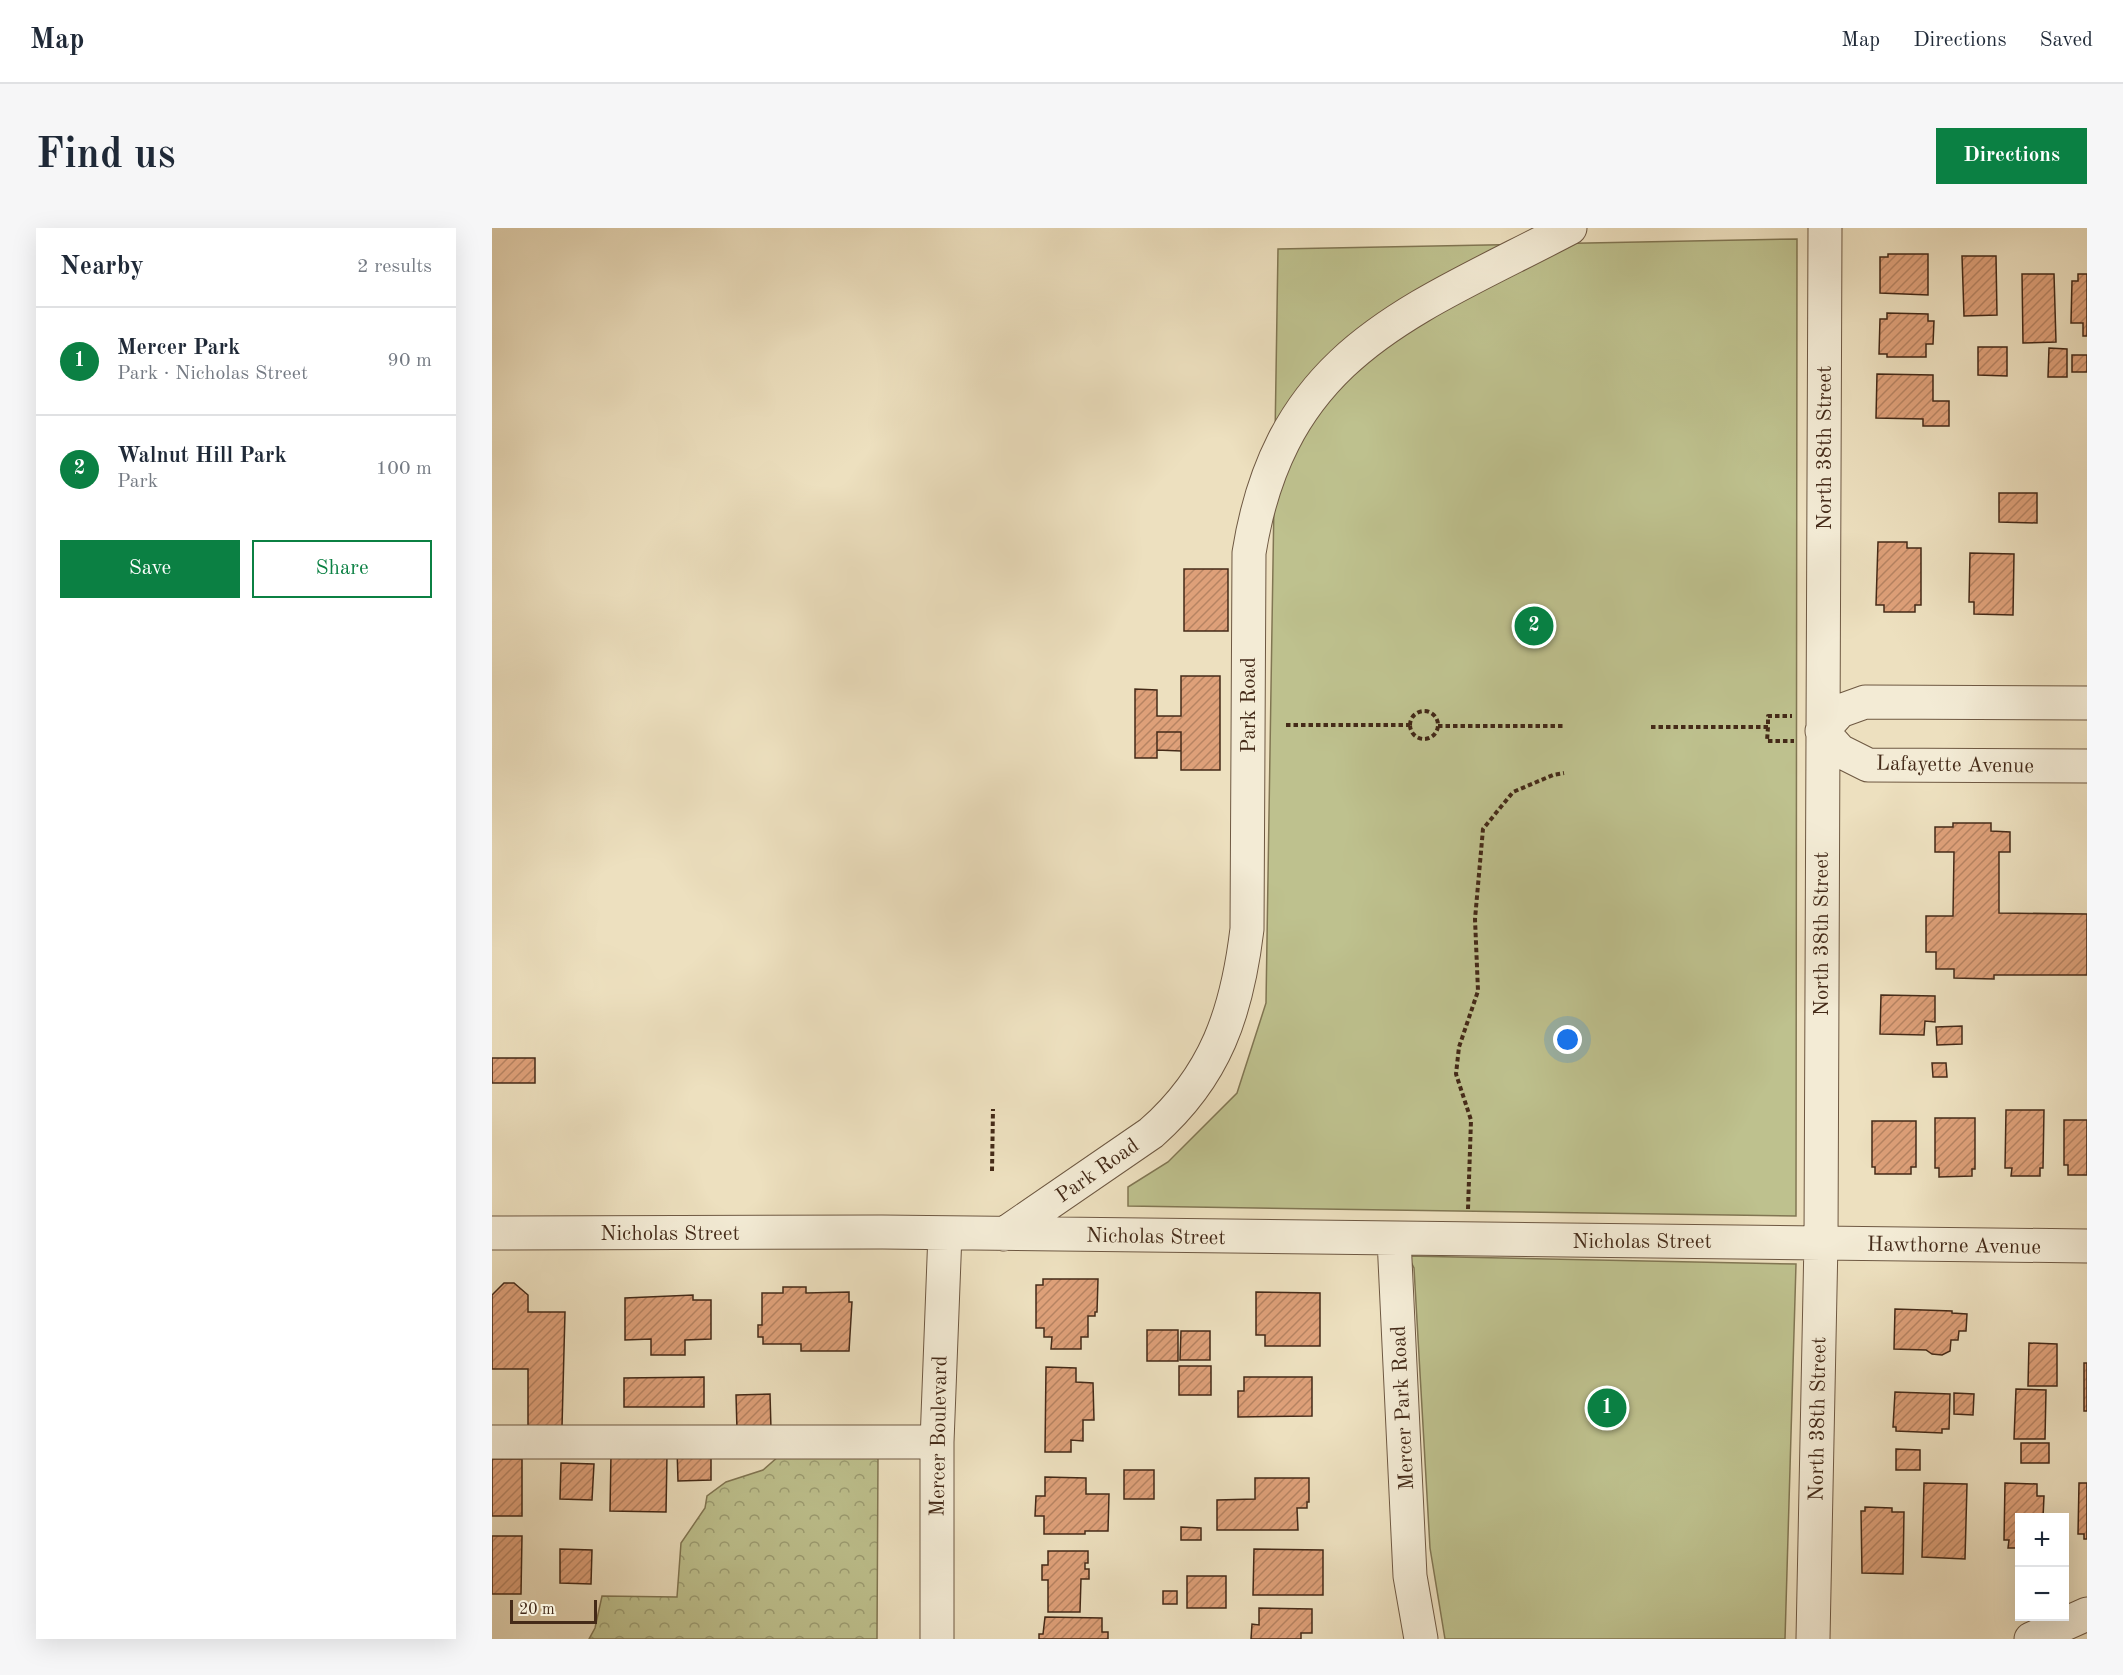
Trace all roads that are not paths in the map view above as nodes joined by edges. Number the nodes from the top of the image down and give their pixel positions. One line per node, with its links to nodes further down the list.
1 (1570, 228): 8 (street, Park Road)
2 (1825, 228): 4 (street, North 38th Street)
3 (2087, 703): 4 (street)
4 (1807, 730): 5 (street, Lafayette Avenue); 10 (street, North 38th Street)
5 (2087, 766)
6 (492, 1233): 7 (street, Nicholas Street)
7 (945, 1233): 8 (street, Nicholas Street); 13 (street, Mercer Boulevard)
8 (1004, 1234): 9 (street, Nicholas Street)
9 (1394, 1239): 10 (street, Nicholas Street); 14 (street, Mercer Park Road)
10 (1821, 1241): 11 (street, Hawthorne Avenue); 19 (street, North 38th Street)
11 (2087, 1246)
12 (492, 1442): 13 (street)
13 (937, 1442): 16 (street, Mercer Boulevard)
14 (1410, 1576): 17 (street, Mercer Park Road); 18 (street, Mercer Park Road)
15 (2087, 1614): 20 (street)
16 (937, 1639)
17 (1396, 1639)
18 (1421, 1639)
19 (1813, 1639)
20 (2031, 1639)

